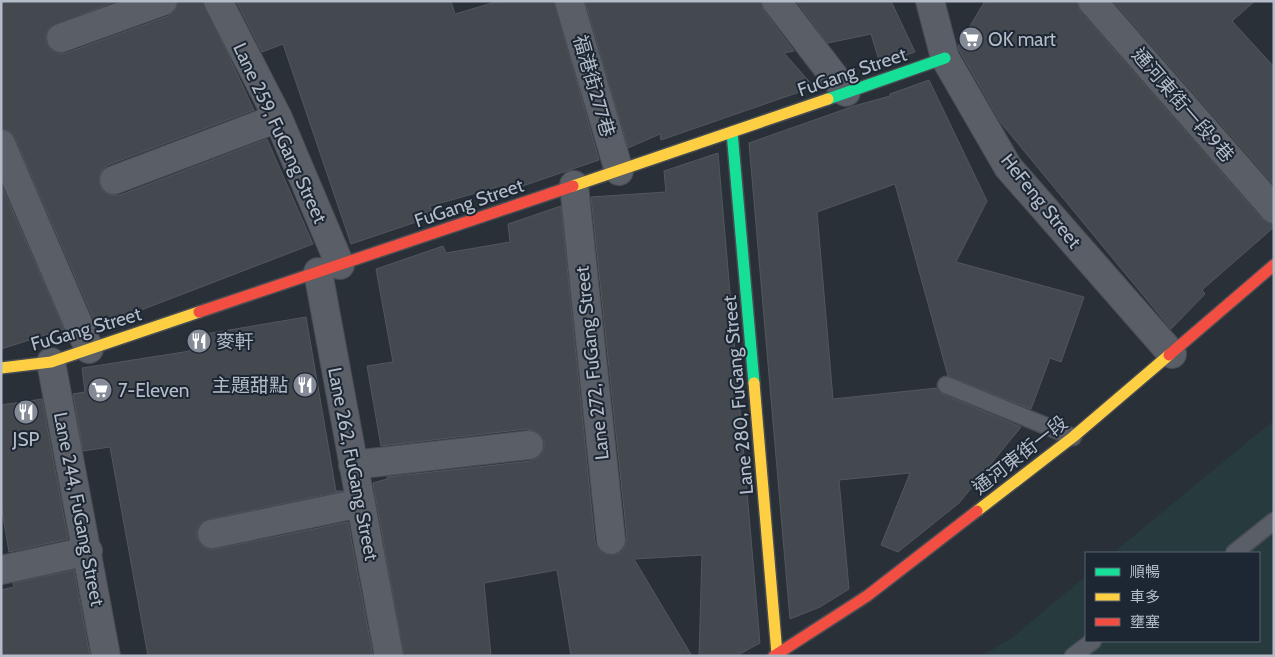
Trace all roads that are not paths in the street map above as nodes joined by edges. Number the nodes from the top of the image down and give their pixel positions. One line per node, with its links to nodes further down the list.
1 (163, 1): 7 (street)
2 (218, 1): 10 (street, Lane 259, FuGang Street)
3 (569, 1): 13 (street, 福港街277巷)
4 (776, 1): 9 (street)
5 (930, 1): 8 (street, HeFeng Street)
6 (1092, 1): 16 (street, 通河東街一段9巷)
7 (60, 38)
8 (945, 58): 9 (street, FuGang Street); 20 (street, HeFeng Street)
9 (846, 92): 11 (street, FuGang Street)
10 (278, 118): 14 (street); 18 (street, Lane 259, FuGang Street)
11 (732, 132): 13 (street, FuGang Street); 35 (street, Lane 280, FuGang Street)
12 (1, 144): 19 (street)
13 (619, 171): 15 (street, FuGang Street)
14 (114, 180)
15 (574, 185): 18 (street, FuGang Street); 30 (street, Lane 272, FuGang Street)
16 (1274, 209)
17 (1274, 265): 20 (street, 通河東街一段)
18 (329, 269): 19 (street, FuGang Street); 26 (street, Lane 262, FuGang Street)
19 (88, 350): 21 (street, FuGang Street)
20 (1172, 354): 24 (street, 通河東街一段)
21 (51, 362): 22 (street, FuGang Street); 31 (street, Lane 244, FuGang Street)
22 (1, 368)
23 (946, 385): 24 (lane)
24 (1073, 437): 35 (street, 通河東街一段)
25 (529, 445): 26 (street)
26 (353, 465): 27 (street, Lane 262, FuGang Street)
27 (361, 503): 29 (street); 37 (street, Lane 262, FuGang Street)
28 (1274, 521): 32 (lane)
29 (212, 534)
30 (610, 540)
31 (88, 551): 33 (street); 36 (street, Lane 244, FuGang Street)
32 (1235, 552)
33 (1, 570)
34 (1092, 642): 38 (lane)
35 (776, 655)
36 (106, 656)
37 (389, 656)
38 (1073, 656)

